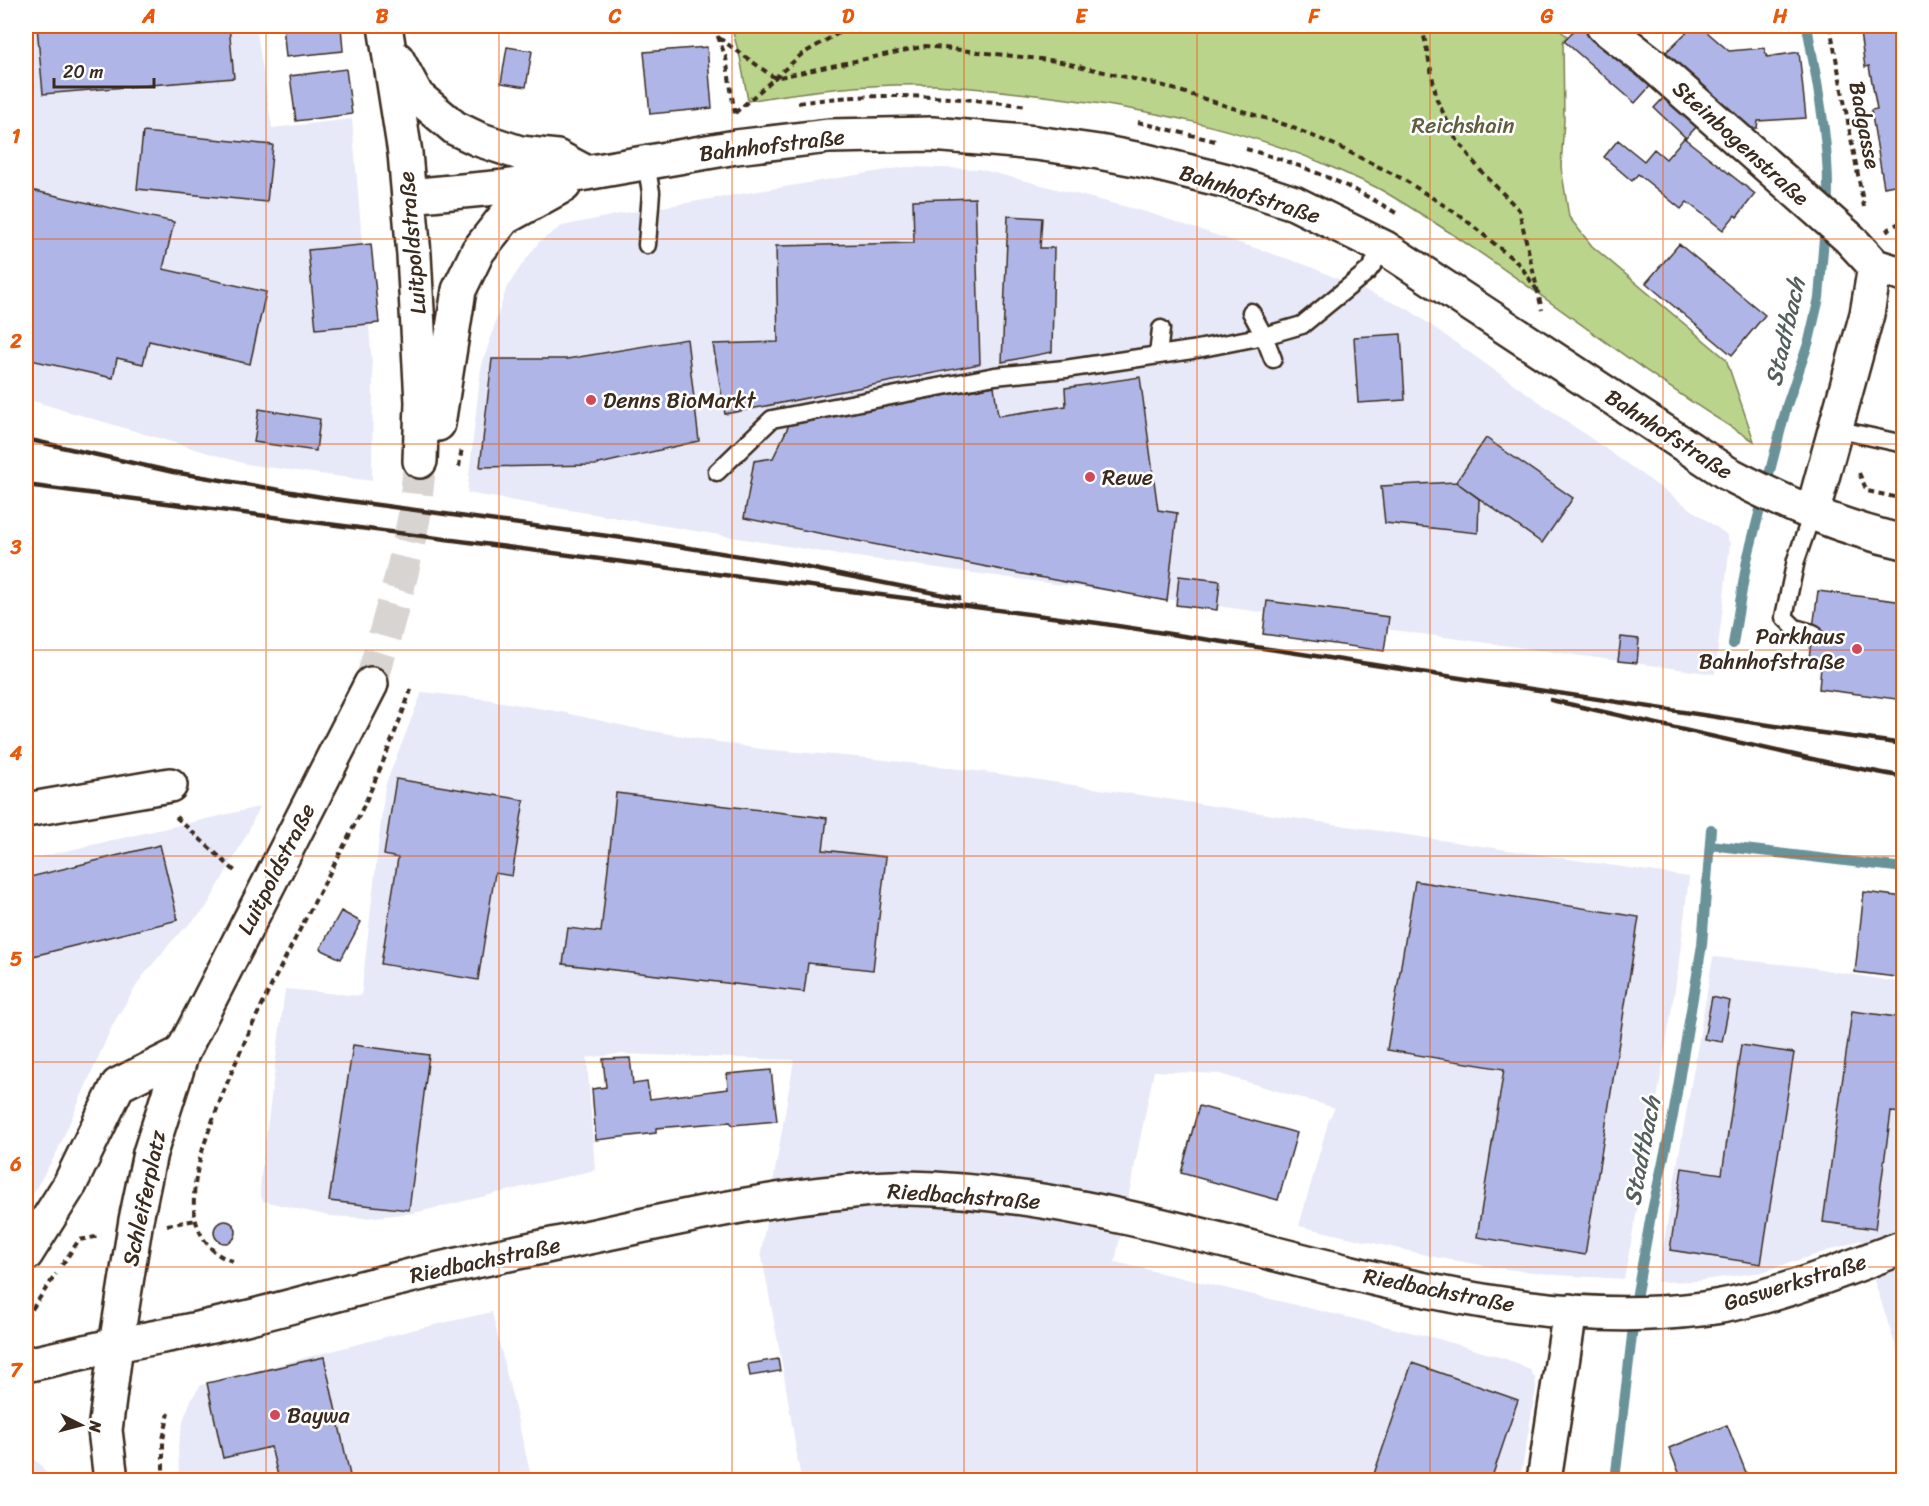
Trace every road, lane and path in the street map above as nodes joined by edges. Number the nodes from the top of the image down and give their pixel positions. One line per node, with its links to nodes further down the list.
1 (714, 26): 7 (path)
2 (851, 26): 8 (path)
3 (1422, 26): 20 (path)
4 (1603, 26): 15 (street, Steinbogenstraße)
5 (1830, 26): 15 (path, Badgasse)
6 (386, 32): 12 (street); 13 (street, Luitpoldstraße)
7 (719, 38): 8 (path); 9 (path)
8 (775, 78): 9 (path); 20 (path)
9 (735, 113): 10 (path)
10 (724, 115)
11 (646, 163): 12 (street, Bahnhofstraße); 17 (lane); 18 (street, Bahnhofstraße)
12 (587, 173): 13 (street, Bahnhofstraße); 13 (street, Luitpoldstraße)
13 (409, 196)
14 (1904, 220): 16 (path)
15 (1857, 227): 19 (street, Steinbogenstraße)
16 (1884, 233)
17 (647, 245)
18 (1385, 248): 24 (lane); 34 (street, Bahnhofstraße)
19 (1889, 271): 27 (street, Steinbogenstraße)
20 (1537, 290): 22 (path)
21 (1251, 312): 24 (lane)
22 (1543, 313)
23 (1161, 328): 25 (lane)
24 (1264, 336): 25 (lane); 26 (lane)
25 (1158, 355): 31 (lane)
26 (1272, 359)
27 (1835, 429): 29 (lane); 34 (street, Steinbogenstraße)
28 (462, 444): 30 (path)
29 (1904, 444)
30 (459, 467)
31 (717, 472)
32 (1867, 491): 33 (path)
33 (1904, 499)
34 (1798, 508): 35 (street, Bahnhofstraße); 36 (lane)
35 (1904, 542)
36 (1813, 633)
37 (371, 684): 42 (street, Luitpoldstraße)
38 (412, 687): 45 (path)
39 (158, 787): 40 (street); 41 (path)
40 (26, 810)
41 (237, 873)
42 (182, 1053): 44 (street); 48 (street, Schleiferplatz)
43 (1904, 1247): 47 (street, Gaswerkstraße)
44 (26, 1254)
45 (233, 1261)
46 (1570, 1311): 47 (street, Riedbachstraße); 48 (street, Riedbachstraße); 53 (street)
47 (1612, 1313)
48 (116, 1345): 49 (street); 51 (street, Schleiferplatz)
49 (26, 1365)
50 (169, 1413): 52 (path)
51 (111, 1480)
52 (163, 1480)
53 (1544, 1480)

